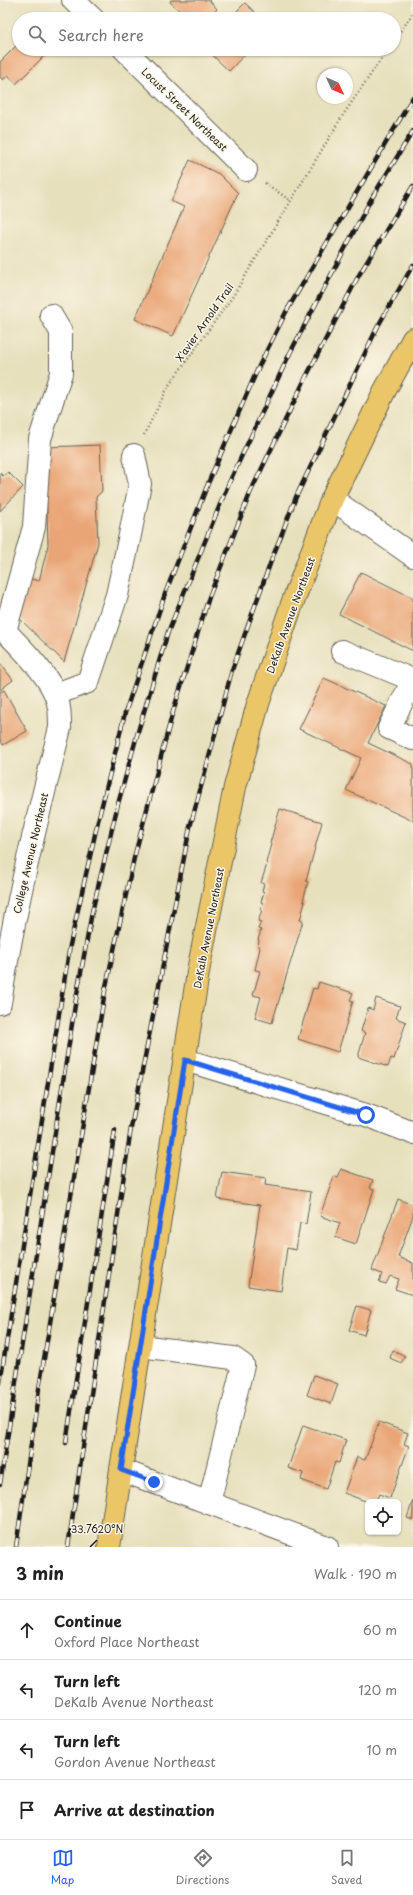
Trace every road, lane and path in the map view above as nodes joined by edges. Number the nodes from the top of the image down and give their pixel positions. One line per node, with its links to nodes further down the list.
1 (73, 0): 2 (street)
2 (86, 12)
3 (413, 13): 4 (path)
4 (401, 31)
5 (131, 56): 7 (street, Locust Street Northeast)
6 (383, 56): 8 (path, X'avier Arnold Trail)
7 (246, 170): 8 (path)
8 (291, 201): 11 (path, X'avier Arnold Trail)
9 (51, 315): 14 (street)
10 (413, 339): 12 (main road, DeKalb Avenue Northeast)
11 (134, 455): 17 (street)
12 (332, 499): 13 (street); 20 (main road, DeKalb Avenue Northeast)
13 (413, 556)
14 (2, 629): 17 (street, College Avenue Northeast)
15 (342, 651): 16 (street)
16 (413, 680): 18 (street)
17 (56, 694): 19 (street, College Avenue Northeast)
18 (413, 739)
19 (0, 1003)
20 (185, 1060): 21 (street); 22 (main road, DeKalb Avenue Northeast)
21 (413, 1133)
22 (141, 1346): 23 (main road, DeKalb Avenue Northeast); 24 (street)
23 (121, 1470): 24 (street); 25 (main road, DeKalb Avenue Northeast)
24 (209, 1503): 26 (street)
25 (109, 1547)
26 (327, 1547)

